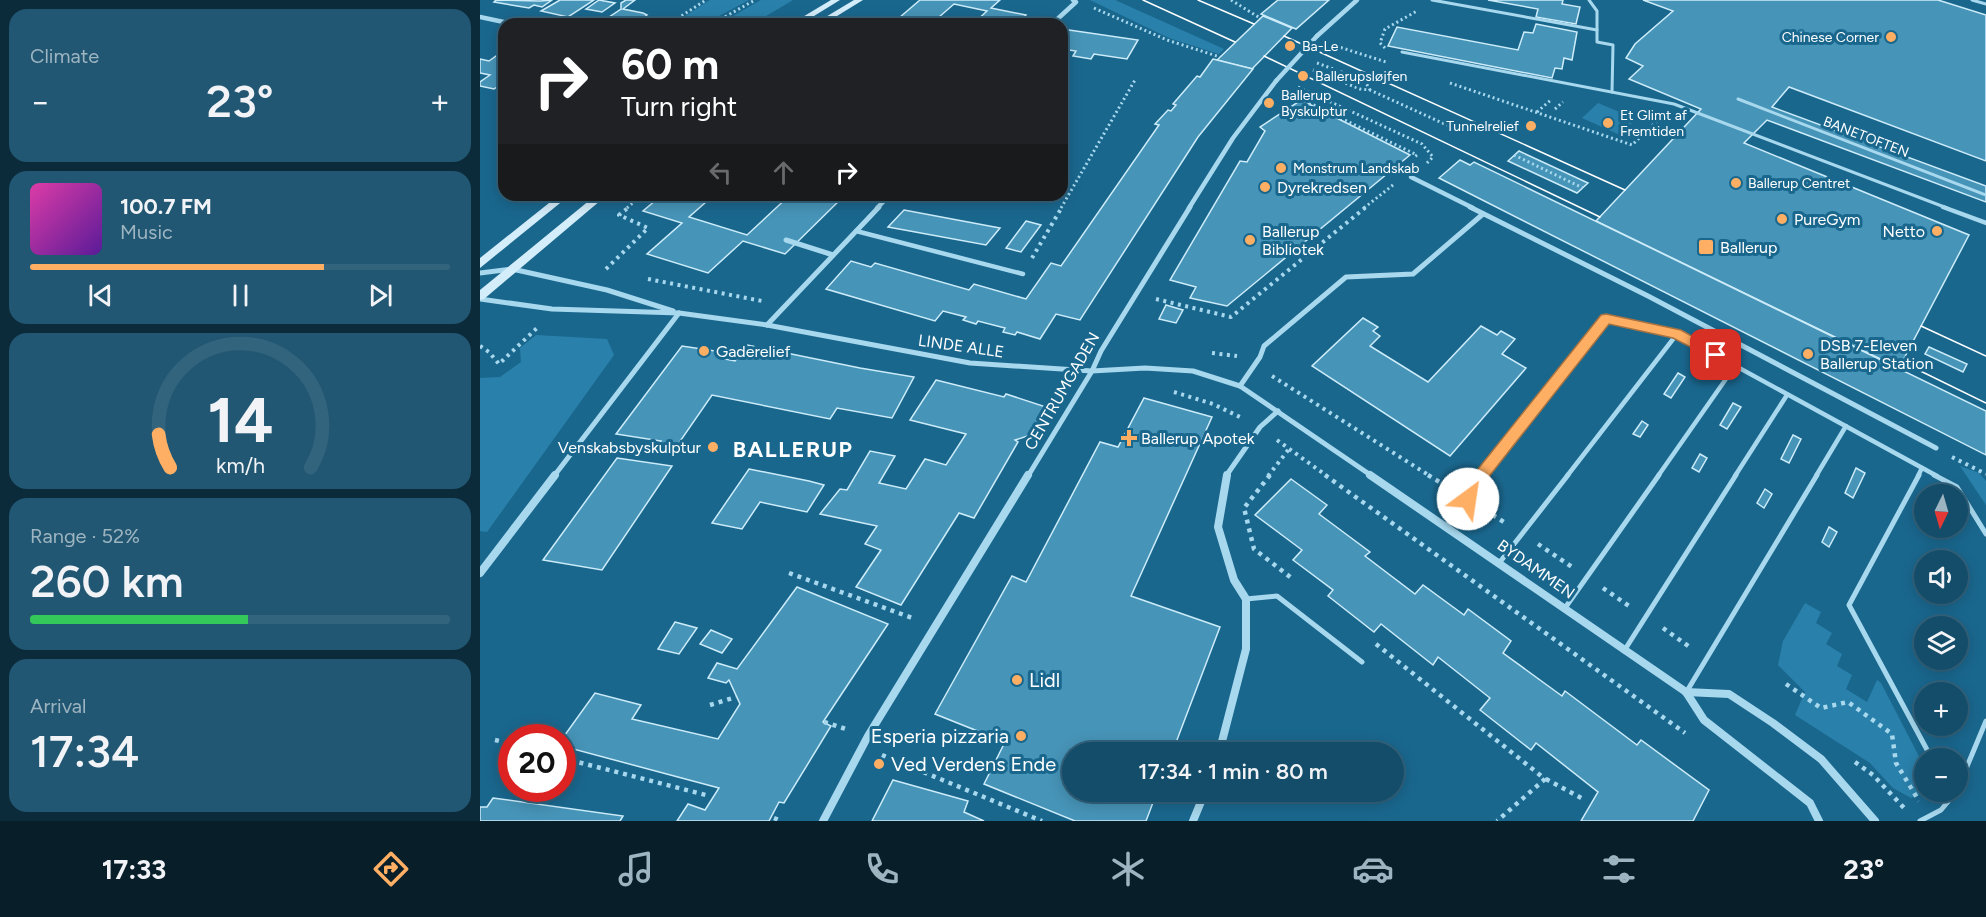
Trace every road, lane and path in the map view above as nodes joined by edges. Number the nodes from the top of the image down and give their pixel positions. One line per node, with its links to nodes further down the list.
1 (706, 0): 13 (path)
2 (755, 0): 14 (path)
3 (836, 0): 15 (street)
4 (859, 0): 16 (street)
5 (1231, 0): 18 (path)
6 (1358, 0): 64 (street, CENTRUMGADEN, bridge)
7 (1432, 0): 20 (lane); 22 (path)
8 (1589, 0): 20 (lane)
9 (1971, 0): 11 (lane)
10 (1074, 1): 17 (street); 23 (path)
11 (1986, 4)
12 (480, 17): 19 (street)
13 (678, 18)
14 (723, 18)
15 (805, 18)
16 (828, 18)
17 (1058, 18)
18 (1260, 18)
19 (498, 21)
20 (1597, 30): 31 (lane)
21 (1331, 44): 24 (path)
22 (1402, 52): 31 (lane)
23 (1220, 57)
24 (1393, 64)
25 (1327, 66): 30 (path)
26 (1312, 70): 30 (path)
27 (1135, 80): 47 (path)
28 (1448, 83): 38 (path)
29 (1297, 87): 35 (path)
30 (1370, 90): 40 (path)
31 (1612, 92): 34 (lane)
32 (1293, 94): 37 (path)
33 (1738, 99): 46 (lane, BANETOFTEN)
34 (1674, 104): 38 (path); 54 (lane)
35 (1341, 106): 37 (path); 39 (path)
36 (1543, 107): 38 (path)
37 (1332, 112): 41 (path)
38 (1537, 112)
39 (1388, 128): 41 (path); 43 (path)
40 (1460, 131)
41 (1377, 135): 44 (path)
42 (1514, 156): 45 (path)
43 (1412, 177): 44 (path); 53 (street)
44 (1401, 178): 64 (path)
45 (1582, 188)
46 (1986, 195)
47 (1068, 196)
48 (559, 201): 58 (street)
49 (595, 201): 59 (street)
50 (635, 201): 61 (path)
51 (884, 201): 55 (street)
52 (1065, 201): 62 (path)
53 (1483, 214): 76 (street); 81 (street)
54 (1986, 223)
55 (856, 231): 57 (street); 62 (lane)
56 (786, 240): 57 (street)
57 (833, 255): 66 (street)
58 (480, 264)
59 (512, 269): 60 (street, LINDE ALLE); 65 (street); 67 (street, LINDE ALLE)
60 (480, 273)
61 (615, 273)
62 (1023, 274)
63 (646, 279): 66 (path)
64 (1136, 293): 75 (street, CENTRUMGADEN)
65 (480, 298): 67 (street, LINDE ALLE)
66 (785, 305): 68 (street)
67 (679, 313): 68 (street, LINDE ALLE); 88 (street)
68 (767, 325): 75 (street, LINDE ALLE)
69 (533, 334): 71 (path)
70 (1677, 334): 74 (lane); 85 (lane); 87 (lane)
71 (480, 346)
72 (1208, 353): 73 (path)
73 (1232, 354)
74 (1735, 366): 77 (lane); 92 (lane)
75 (1092, 371): 76 (street, LINDE ALLE); 93 (street, CENTRUMGADEN)
76 (1240, 386): 78 (street, BYDAMMEN)
77 (1787, 395): 79 (lane); 95 (lane)
78 (1278, 411): 80 (street); 85 (street, BYDAMMEN)
79 (1846, 426): 83 (lane); 98 (lane)
80 (1260, 427): 82 (path); 91 (street)
81 (1936, 448): 84 (path)
82 (1289, 449): 90 (path); 102 (path)
83 (1922, 468): 86 (lane); 107 (lane)
84 (1986, 474)
85 (1447, 526): 87 (street, BYDAMMEN)
86 (1986, 534)
87 (1500, 562): 92 (street, BYDAMMEN)
88 (480, 573)
89 (789, 573): 93 (path)
90 (1296, 582)
91 (1246, 599): 96 (lane); 105 (street)
92 (1565, 608): 95 (street, BYDAMMEN)
93 (935, 627): 106 (street, CENTRUMGADEN)
94 (1369, 638): 110 (path)
95 (1624, 651): 98 (street, BYDAMMEN)
96 (1362, 662)
97 (1786, 684): 116 (path)
98 (1686, 692): 122 (street, BYDAMMEN); 123 (street)
99 (736, 697): 100 (path)
100 (710, 705)
101 (1986, 721): 109 (lane)
102 (1690, 736)
103 (495, 740): 104 (path)
104 (498, 741)
105 (1222, 742)
106 (862, 747): 118 (street, CENTRUMGADEN); 119 (path)
107 (1926, 748)
108 (576, 762): 111 (path)
109 (1968, 762)
110 (1545, 779): 112 (path); 121 (path)
111 (710, 796)
112 (1585, 800)
113 (1201, 802): 120 (street)
114 (1945, 802): 116 (lane)
115 (774, 818): 117 (path)
116 (1930, 818): 124 (lane)
117 (781, 821)
118 (823, 821)
119 (1042, 821)
120 (1193, 821)
121 (1497, 821)
122 (1819, 821)
123 (1875, 821)
124 (1920, 821)

